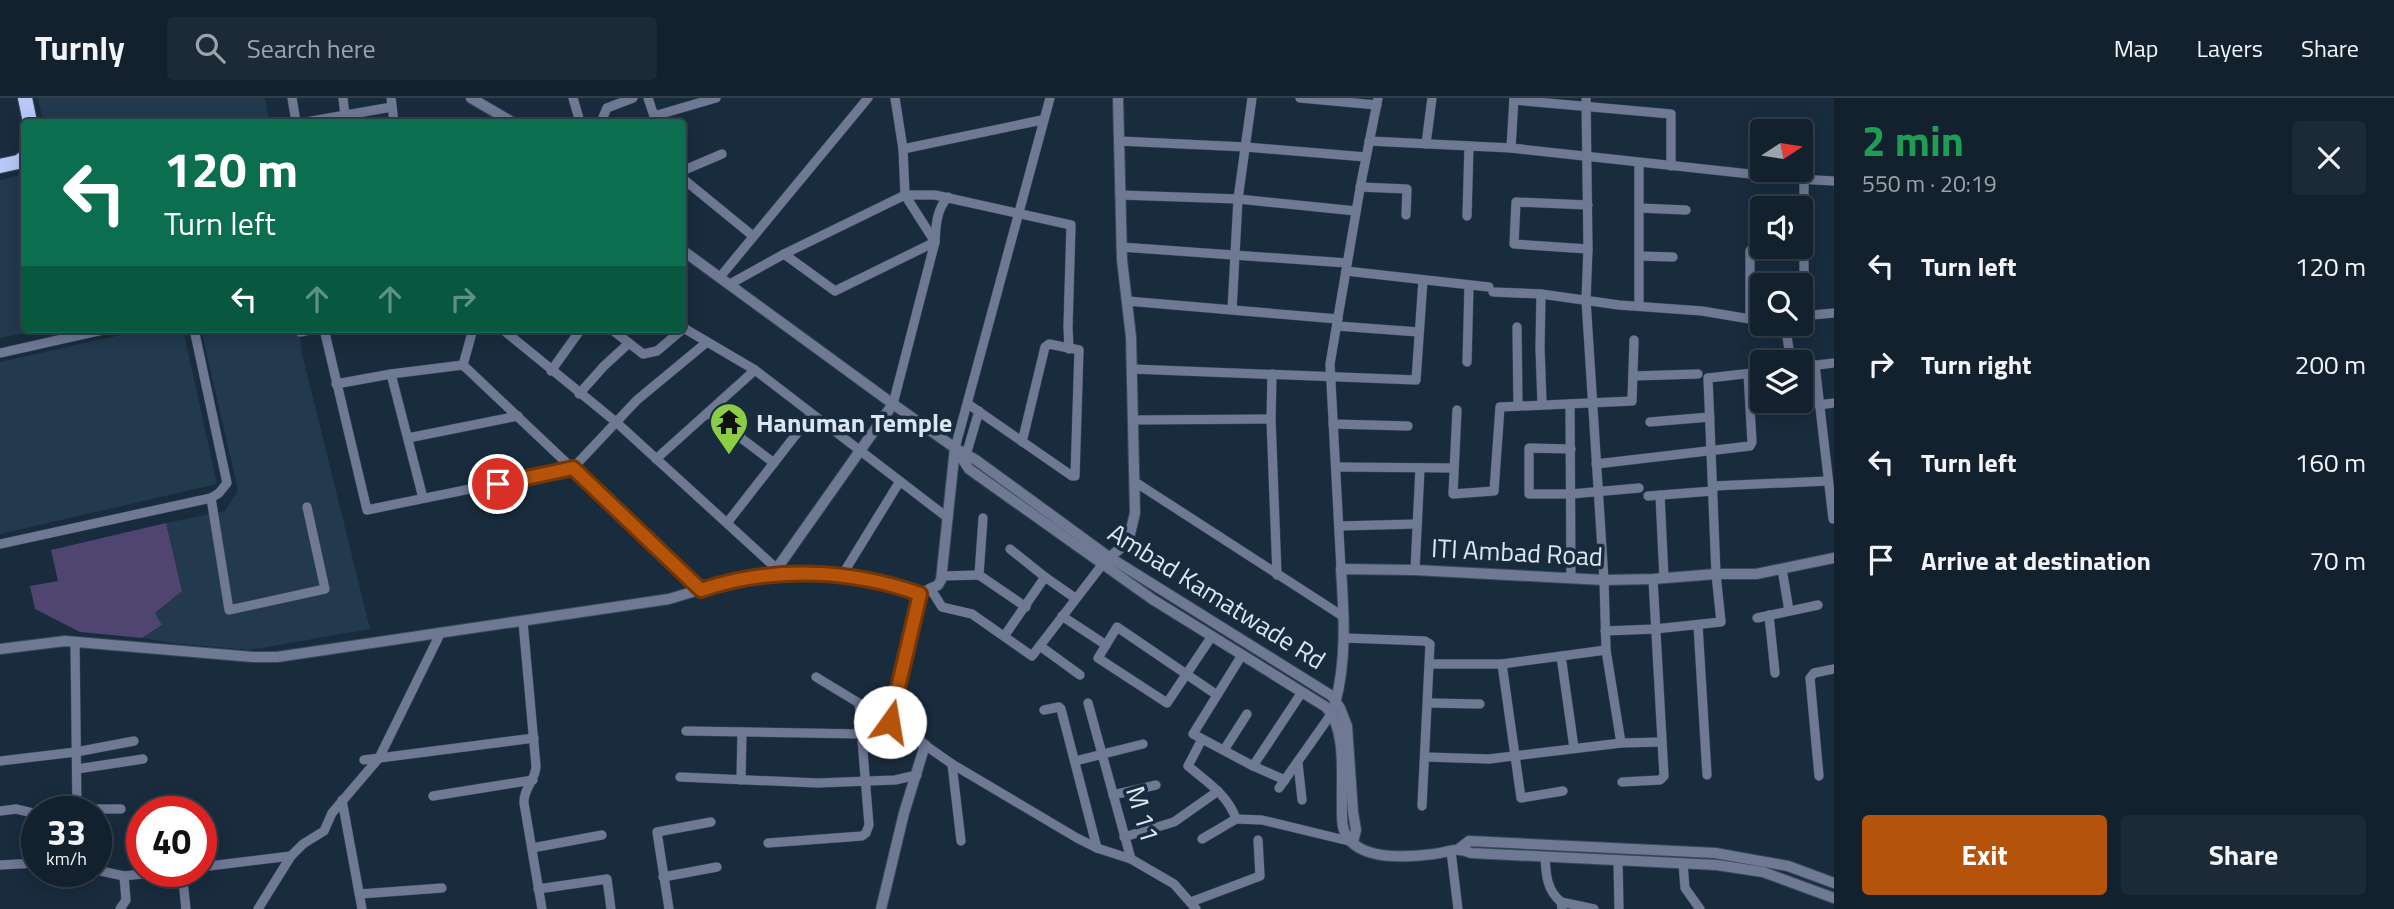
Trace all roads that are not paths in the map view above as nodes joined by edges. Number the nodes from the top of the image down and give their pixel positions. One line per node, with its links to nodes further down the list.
1 (25, 98): 22 (main road)
2 (292, 98): 23 (street)
3 (343, 98): 21 (street)
4 (471, 98): 25 (street)
5 (573, 98): 26 (street)
6 (633, 98): 27 (street)
7 (648, 98): 28 (street)
8 (716, 98): 28 (street)
9 (868, 98): 61 (street)
10 (895, 98): 36 (street)
11 (1050, 98): 29 (street)
12 (1118, 98): 30 (street)
13 (1252, 98): 34 (street)
14 (1300, 98): 16 (street)
15 (1432, 98): 32 (street)
16 (1324, 99): 18 (street)
17 (1514, 99): 19 (street); 35 (street)
18 (1377, 101): 31 (street)
19 (1586, 102): 39 (street); 43 (street)
20 (391, 103): 21 (street)
21 (345, 116): 24 (street)
22 (29, 119)
23 (296, 119)
24 (326, 119)
25 (507, 119)
26 (579, 119)
27 (602, 119)
28 (655, 119)
29 (1042, 120): 36 (street); 58 (street)
30 (1119, 141): 34 (street); 51 (street)
31 (1369, 141): 32 (street); 38 (street)
32 (1426, 144): 33 (street)
33 (1469, 146): 35 (street); 60 (street)
34 (1246, 147): 38 (street); 53 (street)
35 (1511, 148): 39 (street)
36 (903, 149): 50 (street)
37 (722, 154): 44 (street)
38 (1366, 157): 49 (street)
39 (1587, 158): 41 (street); 54 (street)
40 (21, 159): 42 (main road)
41 (1639, 163): 43 (street); 55 (street)
42 (0, 166)
43 (1671, 166): 45 (street)
44 (686, 169)
45 (1750, 174)
46 (1813, 180): 48 (street)
47 (686, 181): 61 (street)
48 (1834, 181)
49 (1360, 187): 57 (street); 59 (street)
50 (905, 195): 52 (street); 62 (street); 67 (street)
51 (1120, 195): 53 (street); 63 (street)
52 (947, 197): 58 (street); 62 (street)
53 (1238, 199): 57 (street); 68 (street)
54 (1588, 205): 64 (street); 64 (street)
55 (1639, 208): 56 (street); 69 (street)
56 (1686, 210)
57 (1356, 211): 71 (street)
58 (1020, 213): 101 (street); 122 (street)
59 (1406, 215)
60 (1467, 216)
61 (753, 236): 72 (street)
62 (935, 242): 67 (street); 121 (street)
63 (1121, 247): 68 (street); 78 (street)
64 (1588, 249): 77 (street)
65 (1750, 251): 83 (street)
66 (686, 253): 72 (street, Ambad Kamatwade Rd)
67 (784, 254): 74 (street)
68 (1236, 256): 71 (street); 80 (street)
69 (1639, 256): 70 (street); 79 (street)
70 (1673, 257)
71 (1347, 267): 73 (street); 84 (street)
72 (720, 277): 74 (street, Ambad Kamatwade Rd)
73 (1423, 280): 75 (street); 87 (street)
74 (730, 284): 121 (street, Ambad Kamatwade Rd)
75 (1469, 286): 76 (street); 103 (street)
76 (1541, 295): 77 (street); 123 (street)
77 (1586, 300): 79 (street); 118 (street)
78 (1126, 301): 80 (street); 107 (street)
79 (1639, 306): 83 (street)
80 (1233, 310): 84 (street)
81 (1834, 313): 82 (street)
82 (1813, 315)
83 (1749, 319)
84 (1337, 323): 87 (street); 115 (street)
85 (1517, 327): 126 (street)
86 (686, 330): 99 (street)
87 (1419, 332): 115 (street)
88 (89, 333): 102 (street)
89 (195, 333): 163 (street)
90 (325, 333): 116 (street)
91 (469, 333): 105 (street)
92 (506, 333): 97 (street)
93 (518, 333): 97 (street)
94 (578, 333): 109 (street)
95 (616, 333): 100 (street)
96 (677, 333): 100 (street)
97 (513, 339): 109 (street)
98 (1634, 340): 114 (street)
99 (707, 342): 108 (street); 135 (street)
100 (629, 343): 117 (street)
101 (1069, 349)
102 (0, 353)
103 (1467, 362)
104 (1834, 363): 106 (street)
105 (463, 365): 110 (street); 131 (street)
106 (1815, 366): 119 (street)
107 (1132, 369): 111 (street); 134 (street)
108 (755, 370): 129 (street); 130 (street)
109 (551, 371): 117 (street)
110 (391, 374): 116 (street); 139 (street)
111 (1272, 374): 115 (street); 133 (street)
112 (1698, 374): 114 (street)
113 (1748, 374): 132 (street); 144 (street)
114 (1633, 376): 118 (street)
115 (1331, 377): 137 (street)
116 (337, 384): 164 (street)
117 (579, 394): 135 (street)
118 (1593, 403): 124 (street); 149 (street)
119 (1819, 403): 120 (street); 125 (street); 147 (street)
120 (1834, 403)
121 (893, 404): 141 (street, Ambad Kamatwade Rd); 143 (street)
122 (968, 404): 128 (street); 141 (street)
123 (1542, 404): 124 (street); 126 (street)
124 (1570, 404): 142 (street)
125 (1813, 404)
126 (1518, 406): 153 (street)
127 (1457, 410): 153 (street)
128 (979, 411): 140 (street); 145 (street)
129 (708, 413): 146 (street); 148 (street)
130 (812, 414): 143 (street); 148 (street)
131 (518, 416): 139 (street); 151 (street)
132 (1710, 417): 136 (street); 144 (street)
133 (1270, 419): 134 (street); 182 (street)
134 (1134, 420): 156 (street)
135 (616, 422): 146 (street); 151 (street)
136 (1650, 422)
137 (1333, 424): 138 (street); 150 (street)
138 (1408, 426)
139 (408, 438): 164 (street)
140 (1022, 442): 140 (street)
141 (955, 449): 145 (street, Ambad Kamatwade Rd); 166 (street); 175 (street, Ambad Kamatwade Rd)
142 (1571, 449): 160 (street); 160 (street)
143 (860, 451): 154 (street); 179 (street)
144 (1711, 452): 149 (street); 158 (street)
145 (966, 455): 175 (street, Ambad Kamatwade Rd)
146 (656, 459): 169 (street)
147 (1829, 459): 155 (street)
148 (774, 463): 169 (street)
149 (1596, 464): 159 (street)
150 (1337, 467): 152 (street); 171 (street)
151 (573, 468): 164 (street); 189 (street)
152 (1420, 468): 153 (street); 170 (street)
153 (1454, 468)
154 (900, 481): 166 (street); 184 (street)
155 (1828, 481): 158 (street); 168 (street)
156 (1135, 482): 175 (street); 182 (street)
157 (1639, 488): 159 (street)
158 (1713, 488): 161 (street); 180 (street)
159 (1599, 492): 160 (street); 188 (street)
160 (1572, 494): 186 (street)
161 (1660, 495): 162 (street); 187 (street)
162 (1648, 496)
163 (211, 498): 165 (street); 172 (street)
164 (423, 498)
165 (307, 507)
166 (948, 518): 183 (street)
167 (983, 518): 181 (street)
168 (1833, 519)
169 (727, 523): 179 (street)
170 (1417, 524): 171 (street); 178 (street)
171 (1339, 526): 176 (street)
172 (0, 544)
173 (1010, 549): 185 (street)
174 (1834, 558): 177 (street, ITI Ambad Road)
175 (1105, 561): 191 (street); 205 (street, Ambad Kamatwade Rd); 223 (street, Ambad Kamatwade Rd)
176 (1341, 569): 178 (street, ITI Ambad Road); 197 (street)
177 (1782, 569): 180 (street, ITI Ambad Road); 194 (street)
178 (1415, 570): 186 (street, ITI Ambad Road)
179 (775, 571): 184 (street); 189 (street)
180 (1716, 574): 187 (street, ITI Ambad Road); 200 (street)
181 (979, 575): 183 (street); 193 (street)
182 (1277, 575): 197 (street)
183 (942, 576): 190 (street)
184 (841, 577): 190 (street)
185 (1045, 577): 191 (street); 193 (street)
186 (1571, 578): 188 (street, ITI Ambad Road)
187 (1659, 579): 188 (street, ITI Ambad Road); 201 (street)
188 (1604, 580): 202 (street)
189 (701, 590): 199 (street)
190 (925, 591): 204 (street); 231 (street)
191 (1075, 598): 196 (street)
192 (1818, 605): 194 (street)
193 (1026, 607): 204 (street)
194 (1789, 611): 195 (street)
195 (1769, 615): 198 (street); 217 (street)
196 (1062, 616): 208 (street); 209 (street)
197 (1344, 617): 206 (street)
198 (1757, 618)
199 (523, 622): 203 (street); 236 (street)
200 (1699, 625): 201 (street); 259 (street)
201 (1655, 629): 202 (street); 239 (street)
202 (1605, 631): 211 (street)
203 (441, 632): 207 (street); 248 (street)
204 (1005, 635): 209 (street)
205 (1212, 636): 212 (street, Ambad Kamatwade Rd); 219 (street)
206 (1345, 638): 214 (street); 223 (street)
207 (75, 642): 210 (street); 245 (street)
208 (1106, 645): 219 (street); 219 (street)
209 (1040, 646): 218 (street)
210 (0, 649)
211 (1606, 650): 213 (street); 240 (street)
212 (1242, 655): 221 (street, Ambad Kamatwade Rd); 222 (street)
213 (1561, 656): 215 (street); 243 (street)
214 (1430, 664): 215 (street); 226 (street)
215 (1502, 664): 247 (street)
216 (1834, 668): 260 (street)
217 (1775, 673)
218 (1080, 675)
219 (1185, 675): 222 (street)
220 (816, 677): 224 (street)
221 (1302, 692): 229 (street, Ambad Kamatwade Rd); 256 (street)
222 (1217, 695): 237 (street)
223 (1336, 701): 229 (street); 235 (street, Ambad Kamatwade Rd)
224 (859, 703): 231 (street); 234 (street)
225 (1088, 703): 246 (street, M 11)
226 (1429, 703): 227 (street); 249 (street)
227 (1480, 704)
228 (1044, 710): 253 (street)
229 (1332, 713): 235 (street, Ambad Kamatwade Rd); 254 (street)
230 (1247, 714): 244 (street)
231 (890, 722): 242 (street)
232 (686, 731): 233 (street)
233 (742, 732): 234 (street); 263 (street)
234 (862, 734): 264 (street)
235 (1344, 734): 286 (street, Ambad Kamatwade Rd)
236 (534, 738): 248 (street); 262 (street)
237 (1202, 739): 244 (street); 267 (street)
238 (134, 741): 245 (street)
239 (1662, 742): 240 (street); 265 (street)
240 (1621, 743): 243 (street)
241 (1143, 744): 246 (street)
242 (925, 745): 255 (street); 258 (street)
243 (1574, 748): 247 (street)
244 (1224, 750): 256 (street)
245 (76, 752): 252 (street); 257 (street)
246 (1102, 754): 253 (street); 269 (street, M 11)
247 (1515, 756): 249 (street); 268 (street)
248 (379, 758): 251 (street); 272 (street)
249 (1426, 758): 274 (street)
250 (143, 759): 257 (street)
251 (364, 760)
252 (0, 761)
253 (1074, 761): 289 (street)
254 (1298, 762): 256 (street); 273 (street)
255 (951, 764): 285 (street); 289 (street)
256 (1254, 766)
257 (77, 769): 270 (street)
258 (917, 775): 264 (street); 319 (street)
259 (1707, 775)
260 (1819, 776)
261 (680, 777): 263 (street)
262 (533, 780): 271 (street); 288 (street)
263 (741, 780): 264 (street)
264 (866, 781): 287 (street)
265 (1622, 782)
266 (1156, 785): 269 (street)
267 (1218, 791): 279 (street); 282 (street)
268 (1563, 791)
269 (1113, 795): 282 (street, M 11)
270 (77, 796)
271 (433, 796)
272 (342, 800): 291 (street); 307 (street)
273 (1302, 800)
274 (1422, 806)
275 (112, 809): 276 (street)
276 (121, 809)
277 (21, 810): 278 (street)
278 (0, 811)
279 (1236, 819): 283 (street); 286 (street)
280 (711, 822): 302 (street)
281 (603, 835): 288 (street)
282 (1124, 837): 293 (street, M 11)
283 (1202, 839)
284 (1258, 840): 309 (street)
285 (961, 841)
286 (1353, 842): 290 (street)
287 (768, 843)
288 (532, 848): 306 (street)
289 (1097, 848): 293 (street)
290 (1456, 849): 292 (street); 303 (street); 320 (street)
291 (291, 856): 298 (street); 311 (street)
292 (1545, 857): 294 (street); 310 (street)
293 (1131, 859): 309 (street, M 11)
294 (1618, 860): 296 (street); 322 (street)
295 (21, 863): 297 (street)
296 (1682, 863): 308 (street); 323 (street)
297 (0, 864)
298 (217, 865)
299 (717, 867): 302 (street)
300 (112, 873): 301 (street)
301 (124, 876): 312 (street)
302 (663, 877): 318 (street)
303 (1834, 883)
304 (184, 887): 313 (street)
305 (442, 888): 307 (street)
306 (538, 889): 316 (street); 317 (street)
307 (360, 894): 315 (street)
308 (1834, 898)
309 (1193, 905)
310 (1562, 906): 321 (street)
311 (258, 908): 314 (street)
312 (120, 909)
313 (186, 909)
314 (246, 909)
315 (362, 909)
316 (542, 909)
317 (611, 909)
318 (668, 909)
319 (881, 909)
320 (1458, 909)
321 (1594, 909)
322 (1619, 909)
323 (1700, 909)

